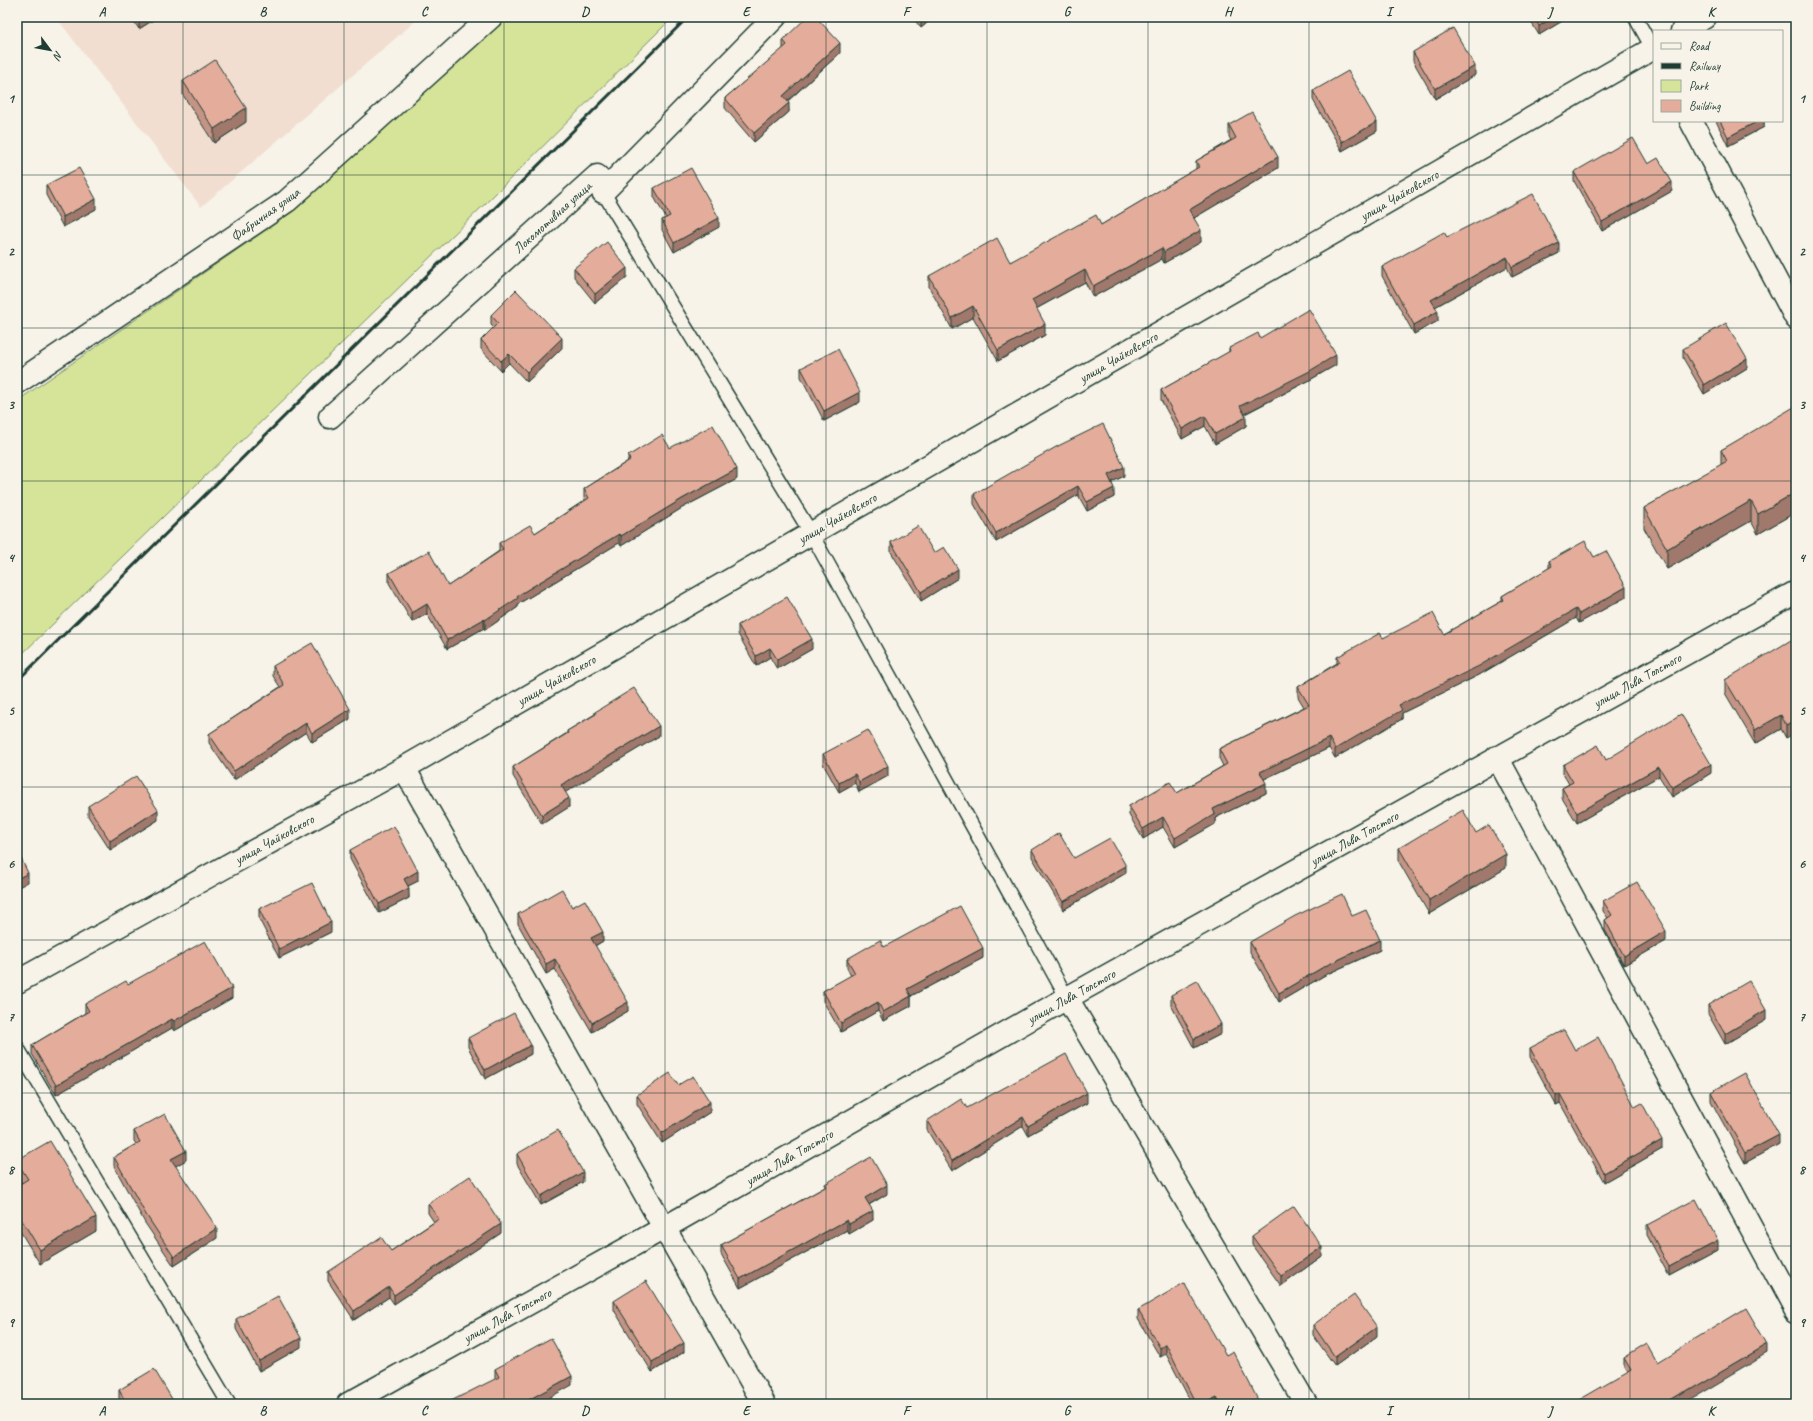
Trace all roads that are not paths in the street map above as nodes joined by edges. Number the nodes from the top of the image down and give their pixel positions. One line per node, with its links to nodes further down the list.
1 (491, 17): 11 (street, Фабричная улица)
2 (775, 17): 9 (street, Локомотивная улица)
3 (1635, 17): 6 (lane)
4 (1705, 17): 5 (street)
5 (1684, 30)
6 (1653, 47)
7 (1653, 50): 13 (street, улица Чайковского)
8 (1692, 122): 10 (street)
9 (603, 192): 12 (street, Локомотивная улица); 13 (lane)
10 (1796, 318)
11 (17, 383)
12 (330, 417)
13 (812, 533): 16 (street, улица Чайковского); 18 (lane)
14 (1796, 592): 15 (street, улица Льва Толстого)
15 (1497, 757): 18 (street, улица Льва Толстого); 21 (street)
16 (404, 768): 17 (street, улица Чайковского); 20 (street)
17 (17, 982)
18 (1067, 998): 20 (street, улица Льва Толстого); 25 (street)
19 (17, 1047): 22 (lane)
20 (664, 1228): 23 (street, улица Льва Толстого); 24 (street)
21 (1796, 1311)
22 (229, 1404)
23 (348, 1404)
24 (764, 1404)
25 (1306, 1404)

